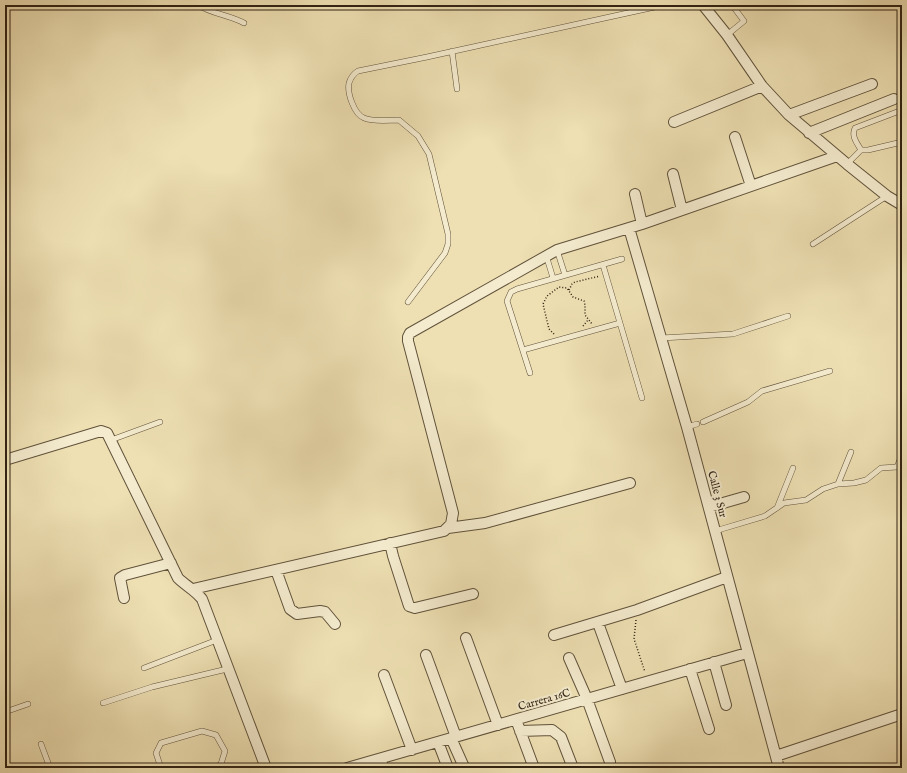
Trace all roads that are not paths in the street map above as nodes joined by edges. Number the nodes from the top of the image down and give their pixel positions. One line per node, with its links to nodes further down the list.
1 (198, 5): 5 (lane)
2 (664, 5): 7 (lane)
3 (703, 5): 6 (street)
4 (732, 5): 6 (lane)
5 (244, 24)
6 (726, 35): 9 (street)
7 (452, 51): 10 (lane); 36 (lane)
8 (872, 84): 13 (street)
9 (762, 86): 13 (street); 14 (street)
10 (457, 89)
11 (894, 98): 15 (street)
12 (902, 110): 18 (lane)
13 (789, 115): 15 (street)
14 (674, 122)
15 (809, 133): 19 (street)
16 (735, 137): 22 (street)
17 (902, 142): 18 (lane)
18 (861, 150): 20 (lane)
19 (837, 156): 20 (street); 22 (street)
20 (847, 164): 24 (street)
21 (673, 174): 26 (street)
22 (751, 186): 26 (street)
23 (635, 194): 27 (street)
24 (887, 196): 25 (street); 29 (lane)
25 (902, 205)
26 (682, 210): 27 (street)
27 (642, 224): 28 (street)
28 (629, 228): 30 (street); 39 (street, Calle 3 Sur)
29 (813, 244)
30 (557, 250): 31 (street); 34 (lane)
31 (546, 255): 35 (lane); 58 (street)
32 (622, 260): 33 (lane)
33 (602, 265): 34 (lane); 38 (lane)
34 (565, 275): 35 (lane)
35 (553, 278): 40 (lane)
36 (408, 302)
37 (788, 316): 39 (lane)
38 (620, 323): 40 (lane); 43 (lane)
39 (661, 338): 47 (street, Calle 3 Sur)
40 (523, 350): 42 (lane)
41 (830, 371): 45 (lane)
42 (530, 373)
43 (642, 398)
44 (160, 422): 48 (lane)
45 (703, 422)
46 (697, 424): 47 (lane)
47 (687, 427): 56 (street, Calle 3 Sur)
48 (108, 436): 51 (street); 61 (street)
49 (851, 452): 54 (lane)
50 (902, 455): 54 (lane)
51 (5, 460)
52 (793, 468): 57 (lane)
53 (630, 483): 58 (street)
54 (838, 484): 57 (lane)
55 (744, 497): 56 (street)
56 (709, 507): 59 (street, Calle 3 Sur)
57 (776, 509): 59 (lane)
58 (448, 528): 60 (street)
59 (716, 531): 63 (street, Calle 3 Sur)
60 (390, 543): 62 (street); 65 (street)
61 (171, 563): 64 (street); 66 (street)
62 (276, 570): 64 (street); 68 (street)
63 (727, 577): 67 (street); 72 (street, Calle 3 Sur)
64 (193, 589): 71 (street)
65 (473, 594)
66 (124, 598)
67 (598, 623): 69 (street); 80 (street)
68 (335, 624)
69 (554, 635)
70 (466, 638): 88 (street)
71 (217, 640): 76 (lane); 77 (street)
72 (747, 653): 75 (street, Carrera 16C); 95 (street, Calle 3 Sur)
73 (426, 655): 91 (street)
74 (569, 658): 81 (street)
75 (714, 662): 78 (street, Carrera 16C); 84 (street)
76 (144, 668)
77 (227, 669): 82 (lane); 102 (street)
78 (690, 669): 80 (street, Carrera 16C); 89 (street)
79 (384, 675): 94 (street)
80 (622, 689): 81 (street, Carrera 16C)
81 (587, 700): 87 (street, Carrera 16C); 96 (street)
82 (103, 703)
83 (28, 704): 85 (lane)
84 (726, 705)
85 (5, 712)
86 (902, 714): 95 (street)
87 (517, 720): 88 (street, Carrera 16C); 90 (street)
88 (498, 725): 91 (street, Carrera 16C)
89 (709, 730)
90 (520, 731): 105 (street); 106 (street)
91 (454, 738): 92 (street, Carrera 16C); 98 (street)
92 (438, 742): 94 (street, Carrera 16C); 104 (street)
93 (42, 744): 99 (lane)
94 (412, 750): 97 (street, Carrera 16C)
95 (776, 756): 107 (street, Calle 3 Sur)
96 (610, 762)
97 (382, 763): 103 (street, Carrera 16C)
98 (464, 767)
99 (50, 768)
100 (162, 768): 101 (lane)
101 (215, 768)
102 (266, 768)
103 (347, 768)
104 (448, 768)
105 (534, 768)
106 (573, 768)
107 (779, 768)

